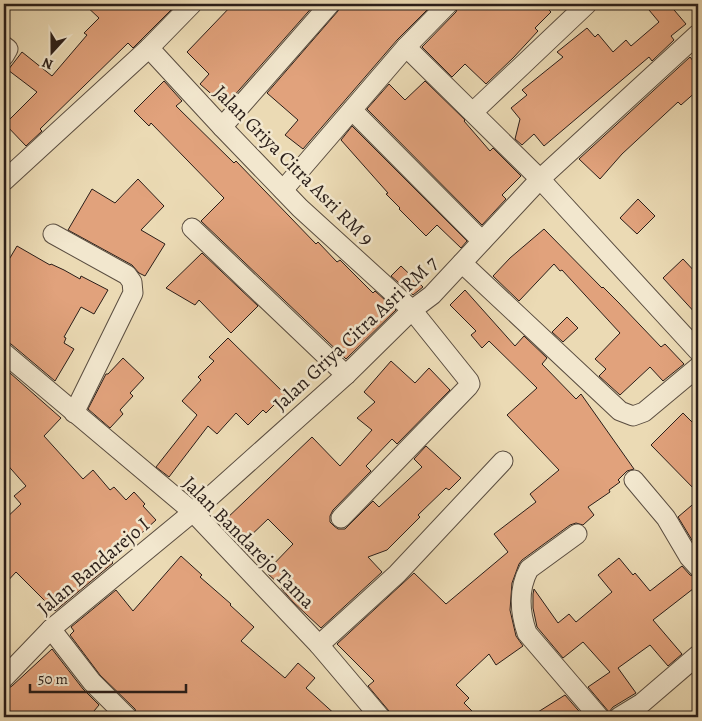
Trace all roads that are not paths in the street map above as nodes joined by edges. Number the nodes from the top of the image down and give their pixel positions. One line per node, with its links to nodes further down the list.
1 (192, 4): 8 (street)
2 (330, 4): 12 (street)
3 (448, 4): 7 (street)
4 (587, 4): 11 (street)
5 (698, 34): 13 (street, Jalan Griya Citra Asri RM 7)
6 (4, 46): 9 (street)
7 (406, 47): 10 (street); 11 (street)
8 (148, 48): 12 (street, Jalan Griya Citra Asri RM 9); 14 (street)
9 (4, 56)
10 (352, 110): 15 (street); 18 (street)
11 (472, 112): 13 (street)
12 (222, 128): 15 (street, Jalan Griya Citra Asri RM 9)
13 (540, 179): 18 (street, Jalan Griya Citra Asri RM 7); 21 (street)
14 (4, 182)
15 (283, 190): 20 (street, Jalan Griya Citra Asri RM 9)
16 (192, 228): 24 (street)
17 (53, 234): 25 (street)
18 (482, 241): 19 (street, Jalan Griya Citra Asri RM 7)
19 (462, 263): 20 (street, Jalan Griya Citra Asri RM 7); 23 (street)
20 (412, 310): 24 (street, Jalan Griya Citra Asri RM 7); 29 (street, Jalan Griya Citra Asri RM 9)
21 (698, 351)
22 (4, 353): 25 (street, Jalan Bandarejo Tama)
23 (698, 367)
24 (346, 375): 28 (street, Jalan Griya Citra Asri RM 7)
25 (74, 413): 28 (street, Jalan Bandarejo Tama)
26 (503, 461): 33 (street)
27 (634, 480): 31 (street)
28 (193, 512): 32 (street, Jalan Bandarejo I); 33 (street, Jalan Bandarejo Tama)
29 (342, 518)
30 (577, 534): 38 (street)
31 (698, 567)
32 (51, 628): 35 (street, Jalan Bandarejo I); 36 (street)
33 (319, 645): 37 (street, Jalan Bandarejo Tama)
34 (698, 654): 39 (street)
35 (4, 678)
36 (127, 717)
37 (380, 717)
38 (599, 717)
39 (619, 717)

